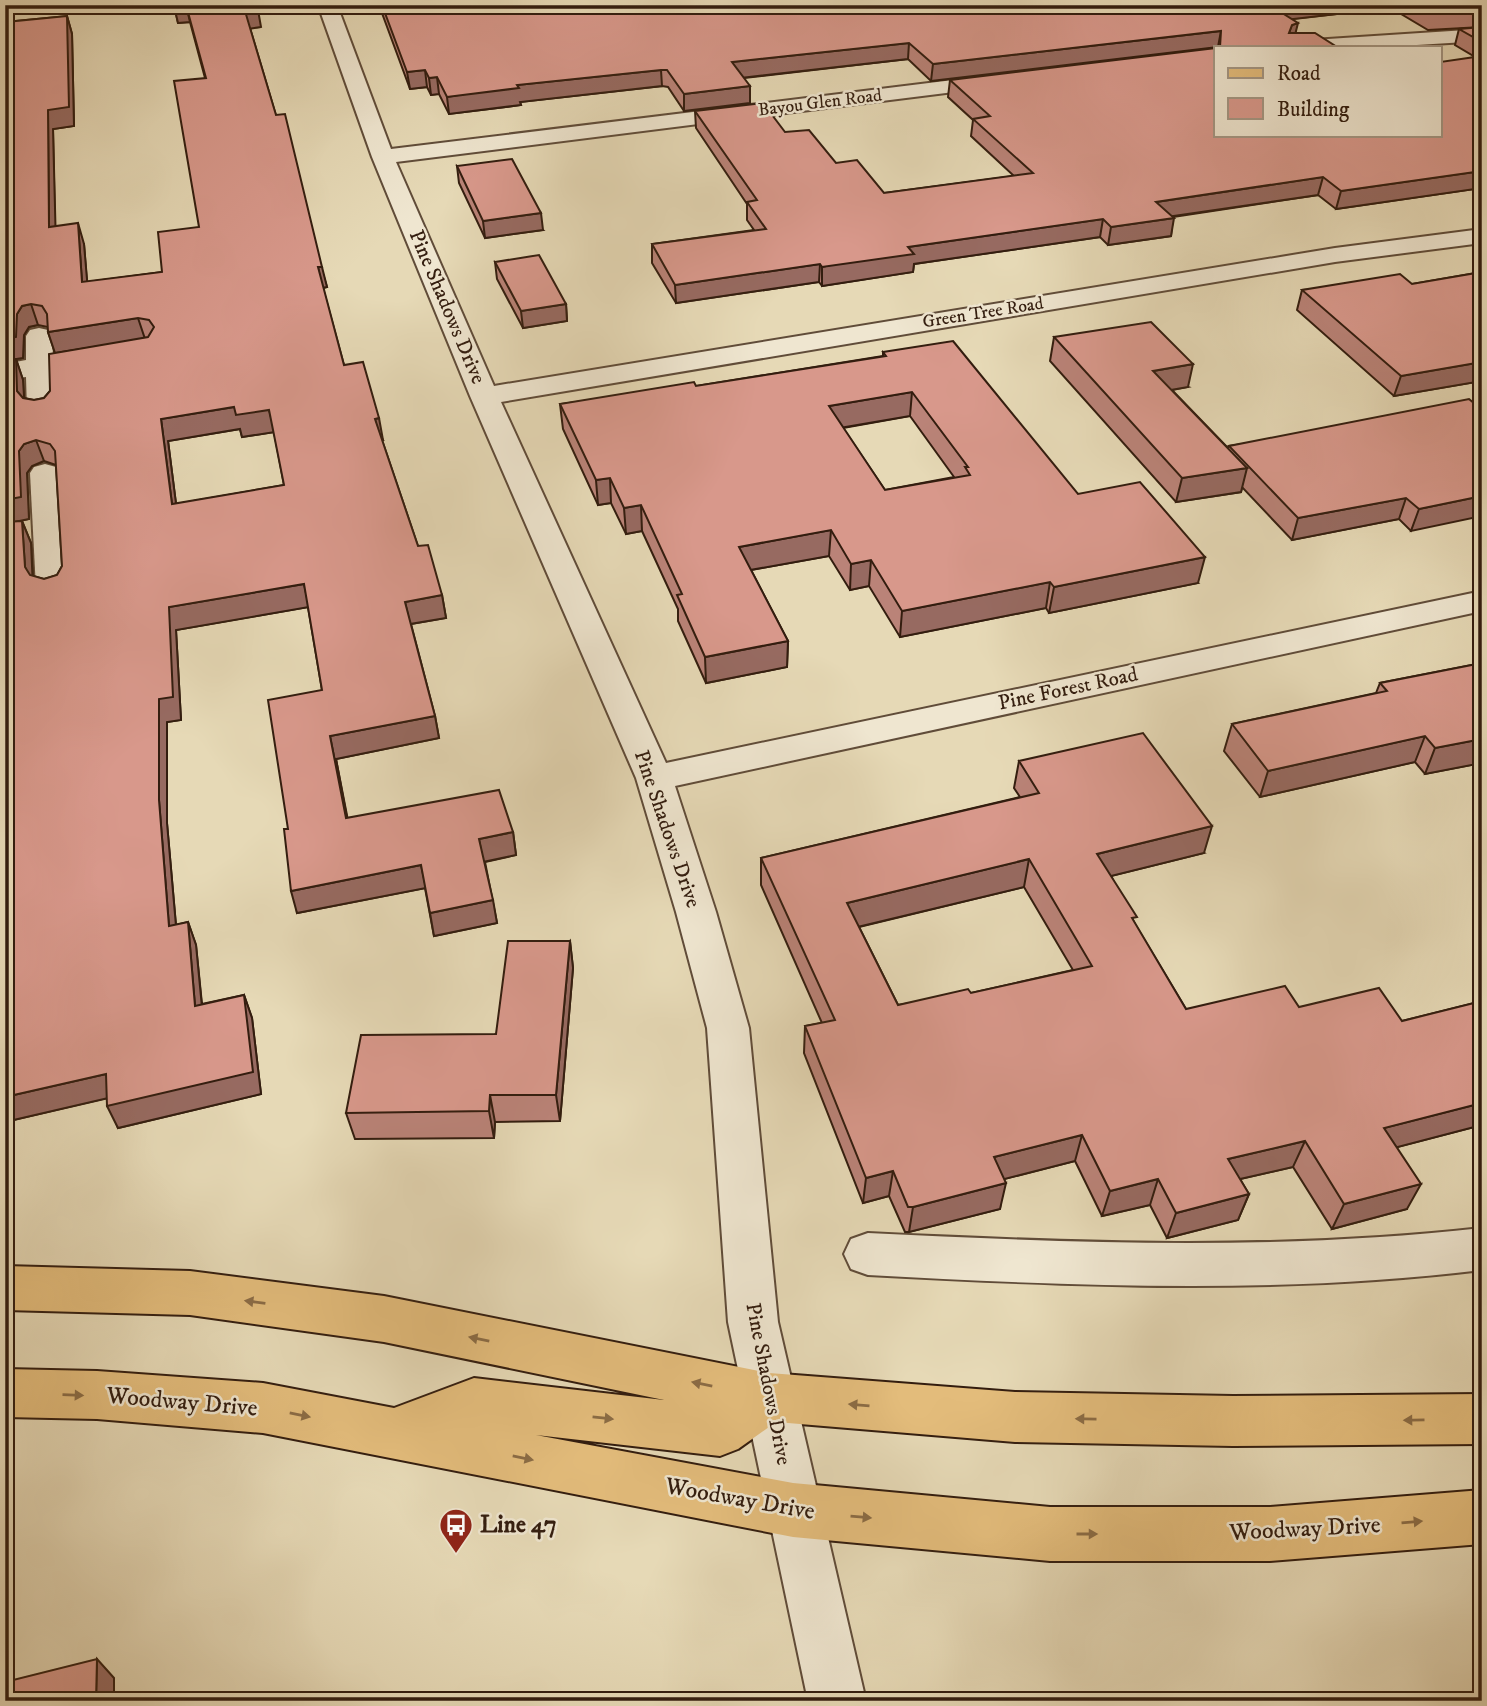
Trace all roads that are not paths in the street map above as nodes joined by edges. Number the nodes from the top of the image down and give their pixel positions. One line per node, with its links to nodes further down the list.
1 (327, 5): 5 (street, Pine Shadows Drive)
2 (1482, 35): 3 (street)
3 (1312, 46)
4 (1016, 78): 5 (street, Bayou Glen Road)
5 (383, 157): 11 (street, Pine Shadows Drive)
6 (1482, 236): 11 (street, Green Tree Road)
7 (38, 335): 9 (street)
8 (119, 354): 9 (street)
9 (40, 367): 10 (street); 12 (street)
10 (5, 372)
11 (484, 396): 18 (street, Pine Shadows Drive)
12 (41, 411)
13 (45, 473): 14 (street)
14 (48, 528): 15 (street); 16 (street)
15 (16, 533)
16 (52, 589)
17 (1482, 601): 18 (street, Pine Forest Road)
18 (654, 778): 23 (street, Pine Shadows Drive)
19 (1482, 1249): 20 (street)
20 (868, 1254)
21 (5, 1288): 23 (main road, one-way to 21)
22 (5, 1393): 25 (main road, Woodway Drive, one-way to 25)
23 (769, 1397): 24 (main road, one-way to 23); 25 (main road, one-way to 23); 26 (street, Pine Shadows Drive)
24 (1482, 1419)
25 (394, 1433): 26 (main road, Woodway Drive, one-way to 26)
26 (793, 1510): 27 (main road, Woodway Drive, one-way to 27); 28 (street, Pine Shadows Drive)
27 (1482, 1517)
28 (837, 1701)

